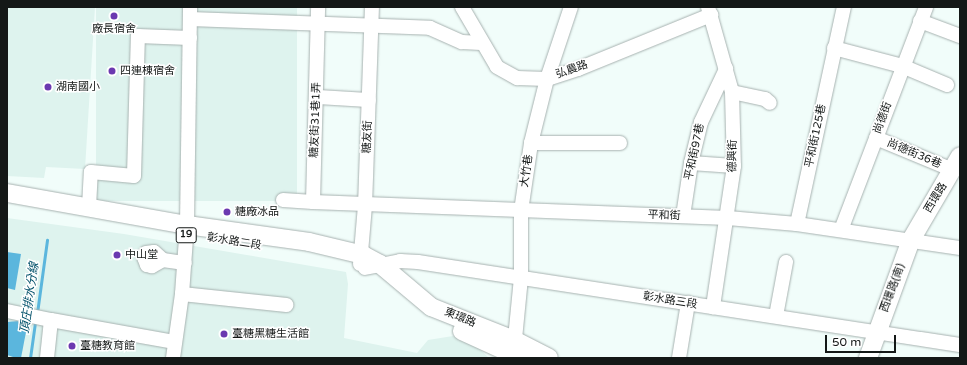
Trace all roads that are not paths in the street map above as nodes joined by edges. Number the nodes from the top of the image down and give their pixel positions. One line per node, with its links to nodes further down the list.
1 (318, 7): 10 (street, 糖友街31巷1弄)
2 (372, 7): 11 (street, 糖友街)
3 (462, 7): 14 (street, 弘農路)
4 (571, 7): 18 (street, 大竹巷)
5 (844, 7): 15 (street, 平和街125巷)
6 (926, 7): 9 (street, 尚德街)
7 (709, 11): 17 (street, 德興街); 18 (street, 弘農路)
8 (190, 13): 10 (street); 13 (street)
9 (920, 21): 12 (street); 16 (street, 尚德街)
10 (318, 26): 11 (street); 21 (street, 糖友街31巷1弄)
11 (372, 27): 14 (street); 22 (street, 糖友街)
12 (960, 36)
13 (190, 38): 35 (street); 40 (street)
14 (481, 43): 18 (street, 弘農路)
15 (834, 48): 16 (street); 39 (street, 平和街125巷)
16 (902, 66): 19 (street); 24 (street, 尚德街)
17 (726, 69): 20 (street, 德興街); 27 (street, 平和街97巷)
18 (547, 79): 26 (street, 大竹巷)
19 (947, 85)
20 (732, 92): 23 (street); 28 (street, 德興街)
21 (317, 97): 22 (street); 32 (street, 糖友街31巷1弄)
22 (369, 100): 34 (street, 糖友街)
23 (770, 103)
24 (876, 138): 29 (street, 尚德街36巷); 41 (street, 尚德街)
25 (620, 143): 26 (street)
26 (530, 144): 36 (street, 大竹巷)
27 (691, 163): 28 (street); 37 (street, 平和街97巷)
28 (734, 166): 38 (street, 德興街)
29 (958, 166): 42 (main road, 西環路)
30 (7, 193): 35 (main road, 彰水路二段 / 19)
31 (283, 200): 32 (street)
32 (313, 202): 34 (street, 平和街)
33 (7, 205): 40 (main road, 彰水路二段 / 19)
34 (365, 206): 36 (street, 平和街); 48 (street, 糖友街)
35 (89, 207): 40 (main road, 彰水路二段 / 19)
36 (521, 211): 37 (street, 平和街); 49 (street, 大竹巷)
37 (683, 216): 38 (street, 平和街)
38 (728, 218): 39 (street, 平和街); 53 (street, 德興街)
39 (797, 224): 41 (street, 平和街)
40 (186, 230): 43 (main road, 彰水路二段 / 19); 47 (street); 48 (main road, 彰水路二段 / 19)
41 (841, 230): 42 (street, 平和街)
42 (916, 241): 44 (street, 平和街); 57 (main road, 西環路(南))
43 (309, 242): 48 (main road, 彰水路三段 / 19)
44 (960, 248)
45 (163, 260): 47 (street)
46 (786, 262): 55 (street)
47 (185, 263): 50 (street)
48 (366, 263): 49 (street, 彰水路三段); 60 (main road, 東環路 / 19)
49 (521, 278): 51 (street, 彰水路三段); 60 (street, 大竹巷)
50 (182, 294): 52 (street); 58 (street)
51 (688, 304): 53 (street, 彰水路三段); 64 (street)
52 (286, 305)
53 (713, 307): 55 (street, 彰水路三段)
54 (7, 311): 56 (street)
55 (776, 316): 57 (street, 彰水路三段)
56 (41, 318): 58 (street); 61 (street)
57 (883, 332): 59 (street, 彰水路三段); 65 (main road, 西環路(南)); 66 (main road, 西環路(南))
58 (175, 342): 62 (street)
59 (960, 345)
60 (515, 353): 63 (main road, 東環路 / 19)
61 (47, 358)
62 (173, 358)
63 (549, 358)
64 (679, 358)
65 (868, 358)
66 (880, 358)

